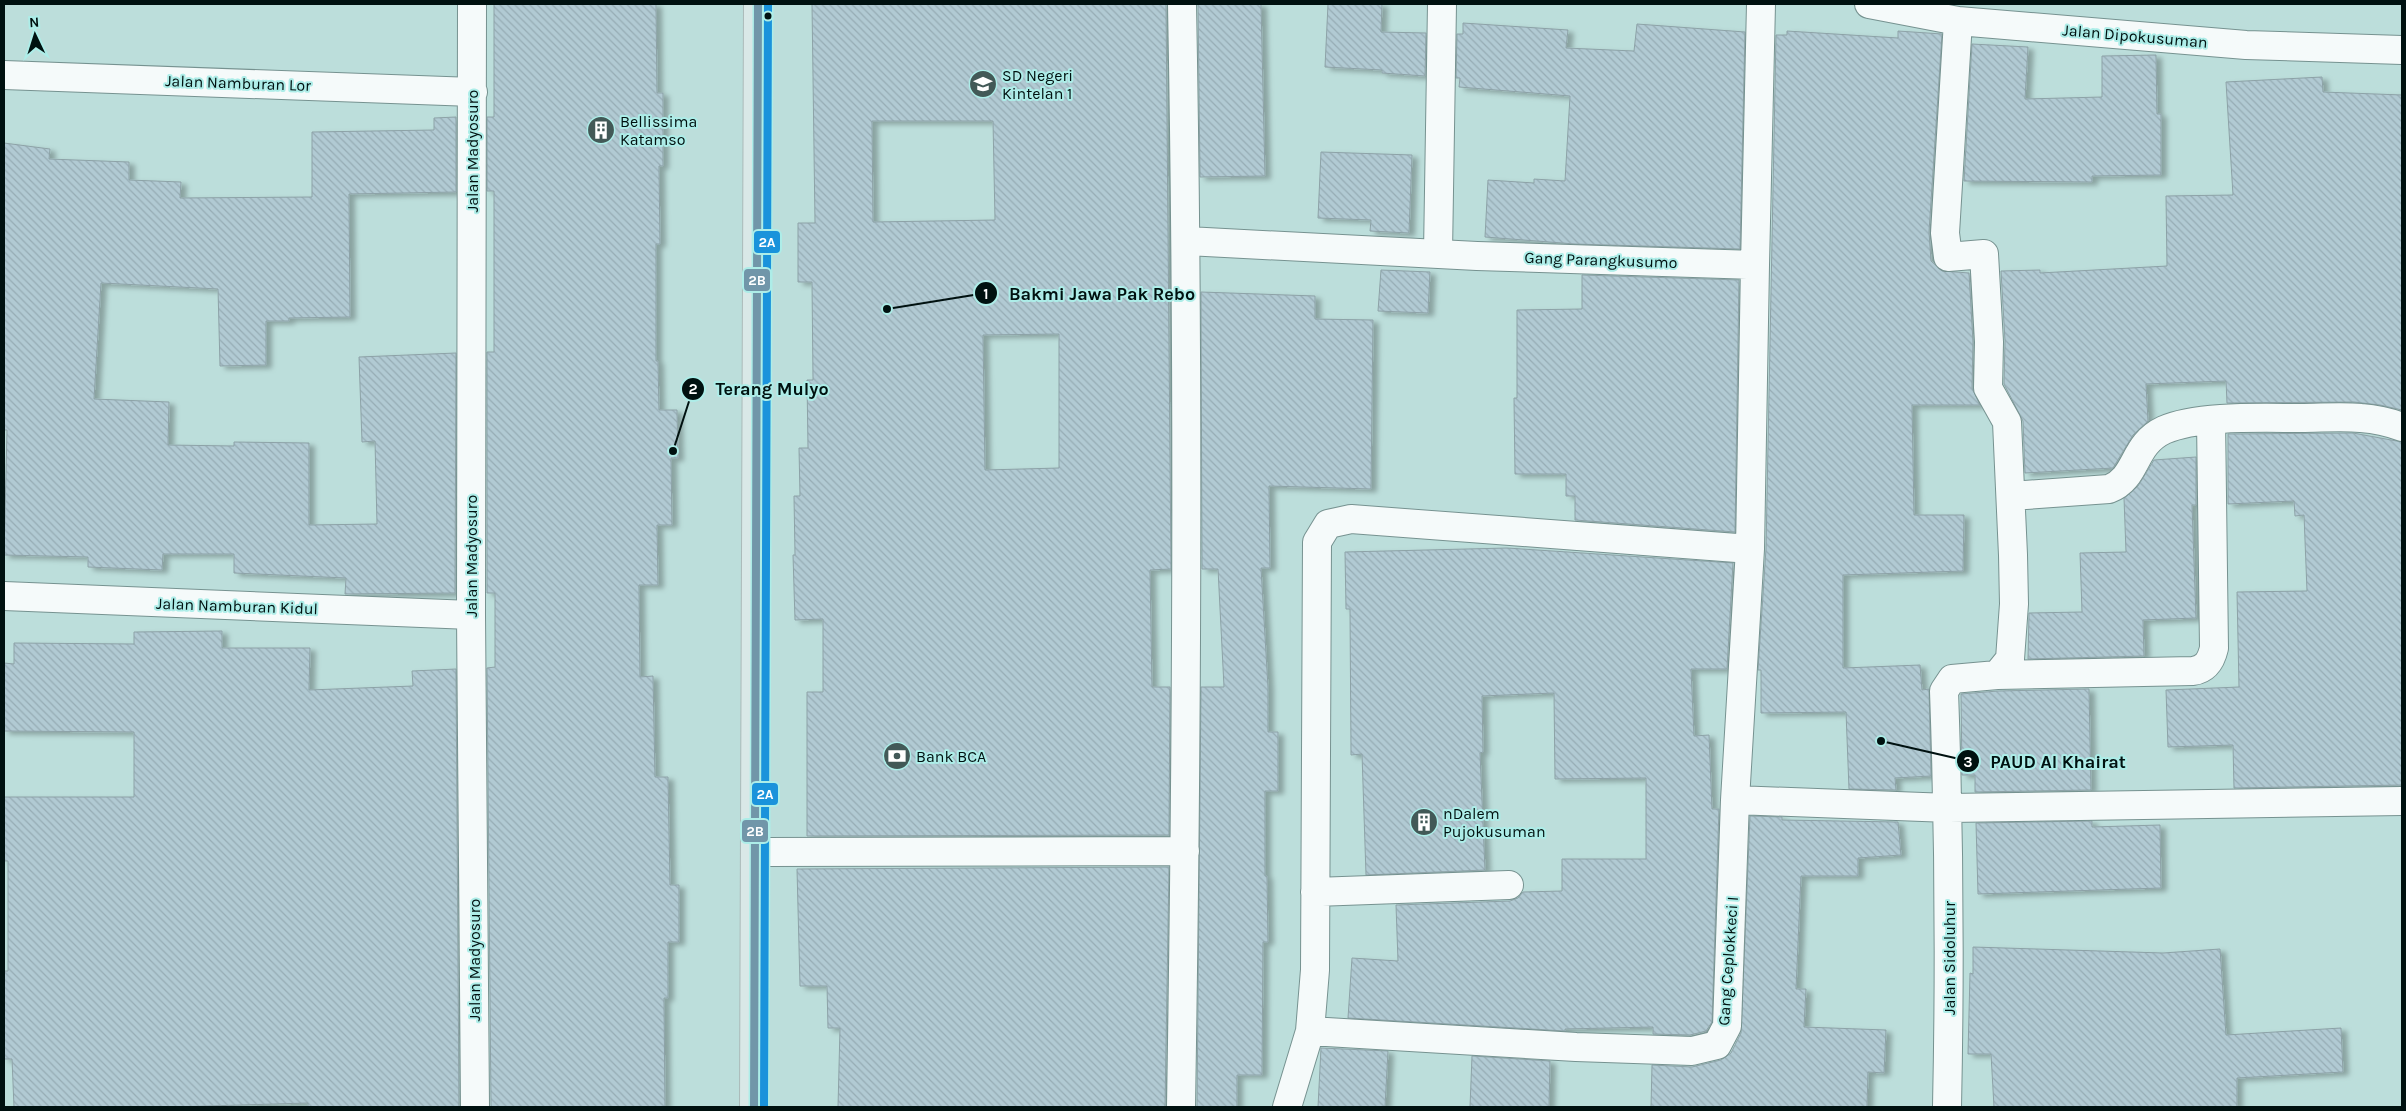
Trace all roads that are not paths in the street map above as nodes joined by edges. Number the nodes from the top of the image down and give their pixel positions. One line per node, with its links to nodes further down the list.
1 (472, 4): 10 (street, Jalan Madyosuro)
2 (758, 4): 25 (main road)
3 (1182, 4): 11 (street)
4 (1442, 4): 12 (street)
5 (1761, 4): 13 (street)
6 (1869, 4): 7 (street, Jalan Dipokusuman)
7 (1958, 21): 8 (street, Jalan Dipokusuman); 16 (street)
8 (2402, 50)
9 (4, 74): 10 (street, Jalan Namburan Lor)
10 (473, 92): 19 (street, Jalan Madyosuro)
11 (1186, 241): 12 (street, Gang Parangkusumo); 24 (street)
12 (1438, 253): 13 (street, Gang Parangkusumo)
13 (1755, 265): 17 (street)
14 (2211, 420): 15 (street); 16 (street); 20 (street)
15 (2402, 427)
16 (2011, 496): 20 (street)
17 (1750, 549): 21 (street); 27 (street)
18 (4, 596): 19 (street, Jalan Namburan Kidul)
19 (471, 615): 29 (street, Jalan Madyosuro)
20 (1997, 675): 23 (street, Jalan Sidoluhur)
21 (1735, 800): 23 (street); 28 (street, Gang Ceplokkeci I)
22 (2402, 801): 23 (street)
23 (1948, 808): 33 (street, Jalan Sidoluhur)
24 (1185, 851): 25 (street); 31 (street)
25 (755, 852): 30 (main road)
26 (1509, 885): 27 (street)
27 (1315, 892): 28 (street)
28 (1310, 1031): 32 (street)
29 (475, 1107)
30 (754, 1107)
31 (1181, 1107)
32 (1288, 1107)
33 (1947, 1107)

